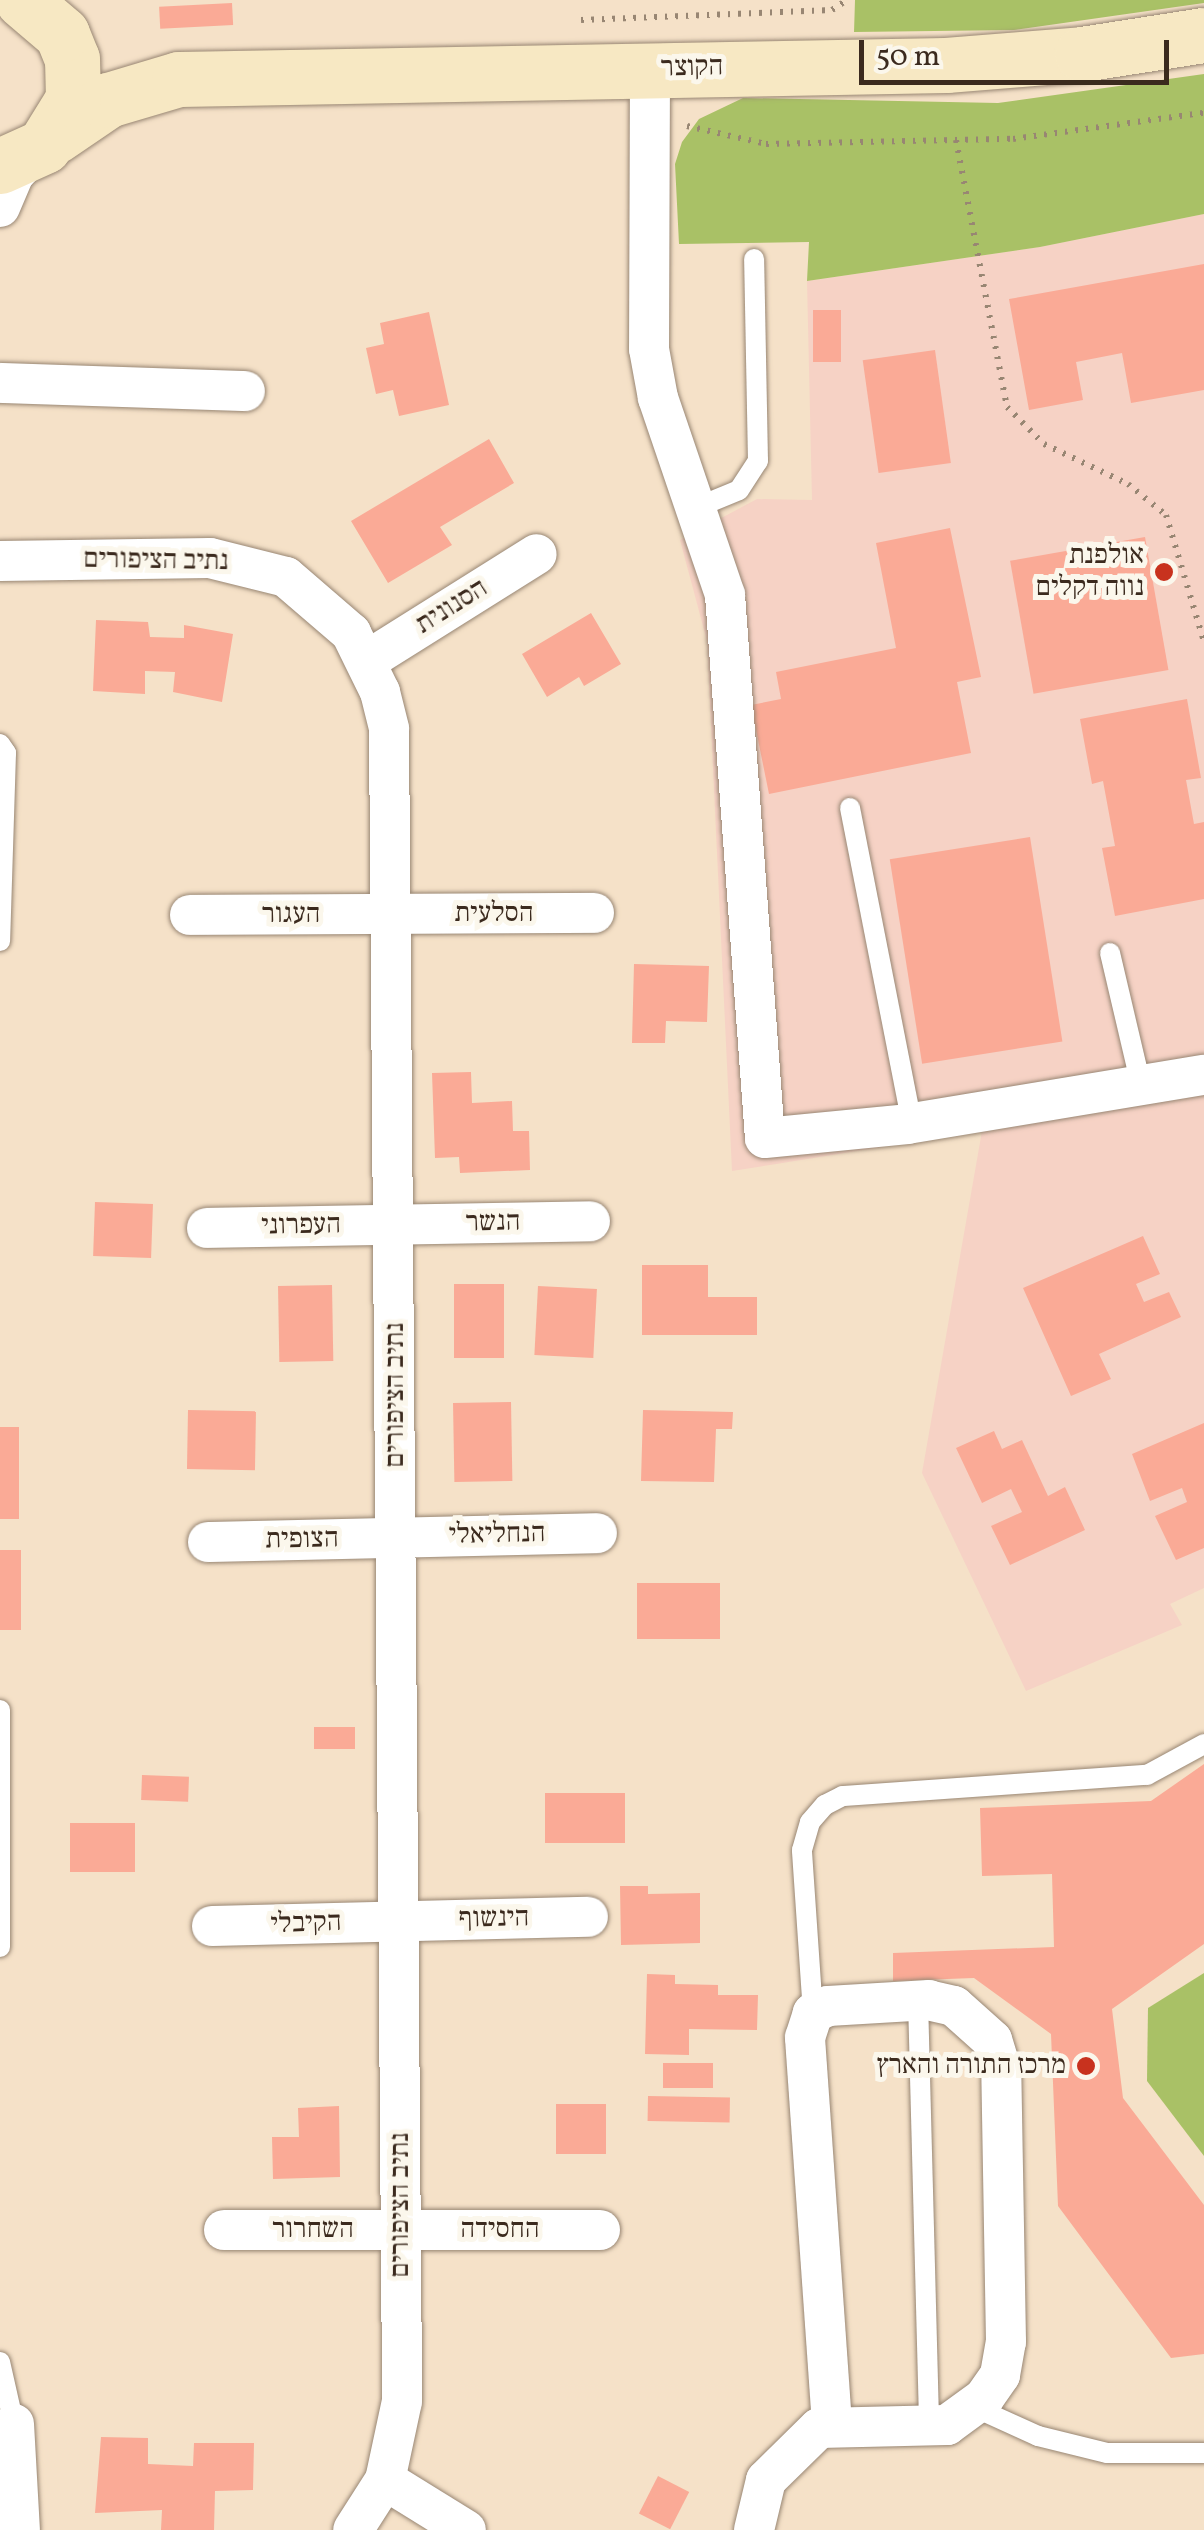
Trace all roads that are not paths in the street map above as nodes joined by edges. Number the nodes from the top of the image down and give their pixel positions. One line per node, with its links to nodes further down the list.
1 (34, 7): 4 (street, הקוצר); 5 (street)
2 (1204, 34): 3 (street, הקוצר)
3 (650, 69): 4 (street, הקוצר); 10 (street)
4 (179, 79): 5 (street, הקוצר)
5 (29, 152): 6 (street)
6 (0, 207)
7 (754, 259): 10 (lane)
8 (0, 383): 9 (street)
9 (246, 391)
10 (698, 507): 23 (street)
11 (537, 554): 13 (street, הסנונית)
12 (0, 562): 13 (street, נתיב הציפורים)
13 (368, 660): 17 (street, נתיב הציפורים)
14 (0, 744): 19 (lane)
15 (850, 808): 23 (lane)
16 (594, 913): 17 (street, הסלעית)
17 (393, 914): 18 (street, העגור); 25 (street, נתיב הציפורים)
18 (190, 915)
19 (0, 941)
20 (1110, 953): 22 (lane)
21 (1204, 1075): 22 (street)
22 (1141, 1086): 23 (street)
23 (912, 1124)
24 (590, 1220): 25 (street, הנשר)
25 (395, 1224): 26 (street, העפרוני); 28 (street, נתיב הציפורים)
26 (207, 1228)
27 (597, 1532): 28 (street, הנחליאלי)
28 (397, 1538): 29 (street, הצופית); 33 (street, נתיב הציפורים)
29 (208, 1542)
30 (0, 1710): 35 (lane)
31 (1204, 1744): 37 (lane)
32 (588, 1916): 33 (street, הינשוף)
33 (399, 1921): 34 (street, הקיבלי); 39 (street, נתיב הציפורים)
34 (212, 1926)
35 (0, 1946)
36 (918, 2000): 37 (street); 42 (street); 45 (lane)
37 (813, 2012): 44 (street)
38 (224, 2230): 39 (street, השחרור)
39 (401, 2230): 40 (street, החסידה); 47 (street, נתיב הציפורים)
40 (600, 2230)
41 (0, 2362): 43 (lane)
42 (974, 2406): 45 (street); 46 (lane)
43 (14, 2424): 48 (street)
44 (832, 2425): 45 (street); 51 (street)
45 (929, 2425)
46 (1204, 2453)
47 (384, 2480): 49 (street, נתיב הציפורים); 50 (street)
48 (20, 2530)
49 (352, 2530)
50 (466, 2530)
51 (754, 2530)

